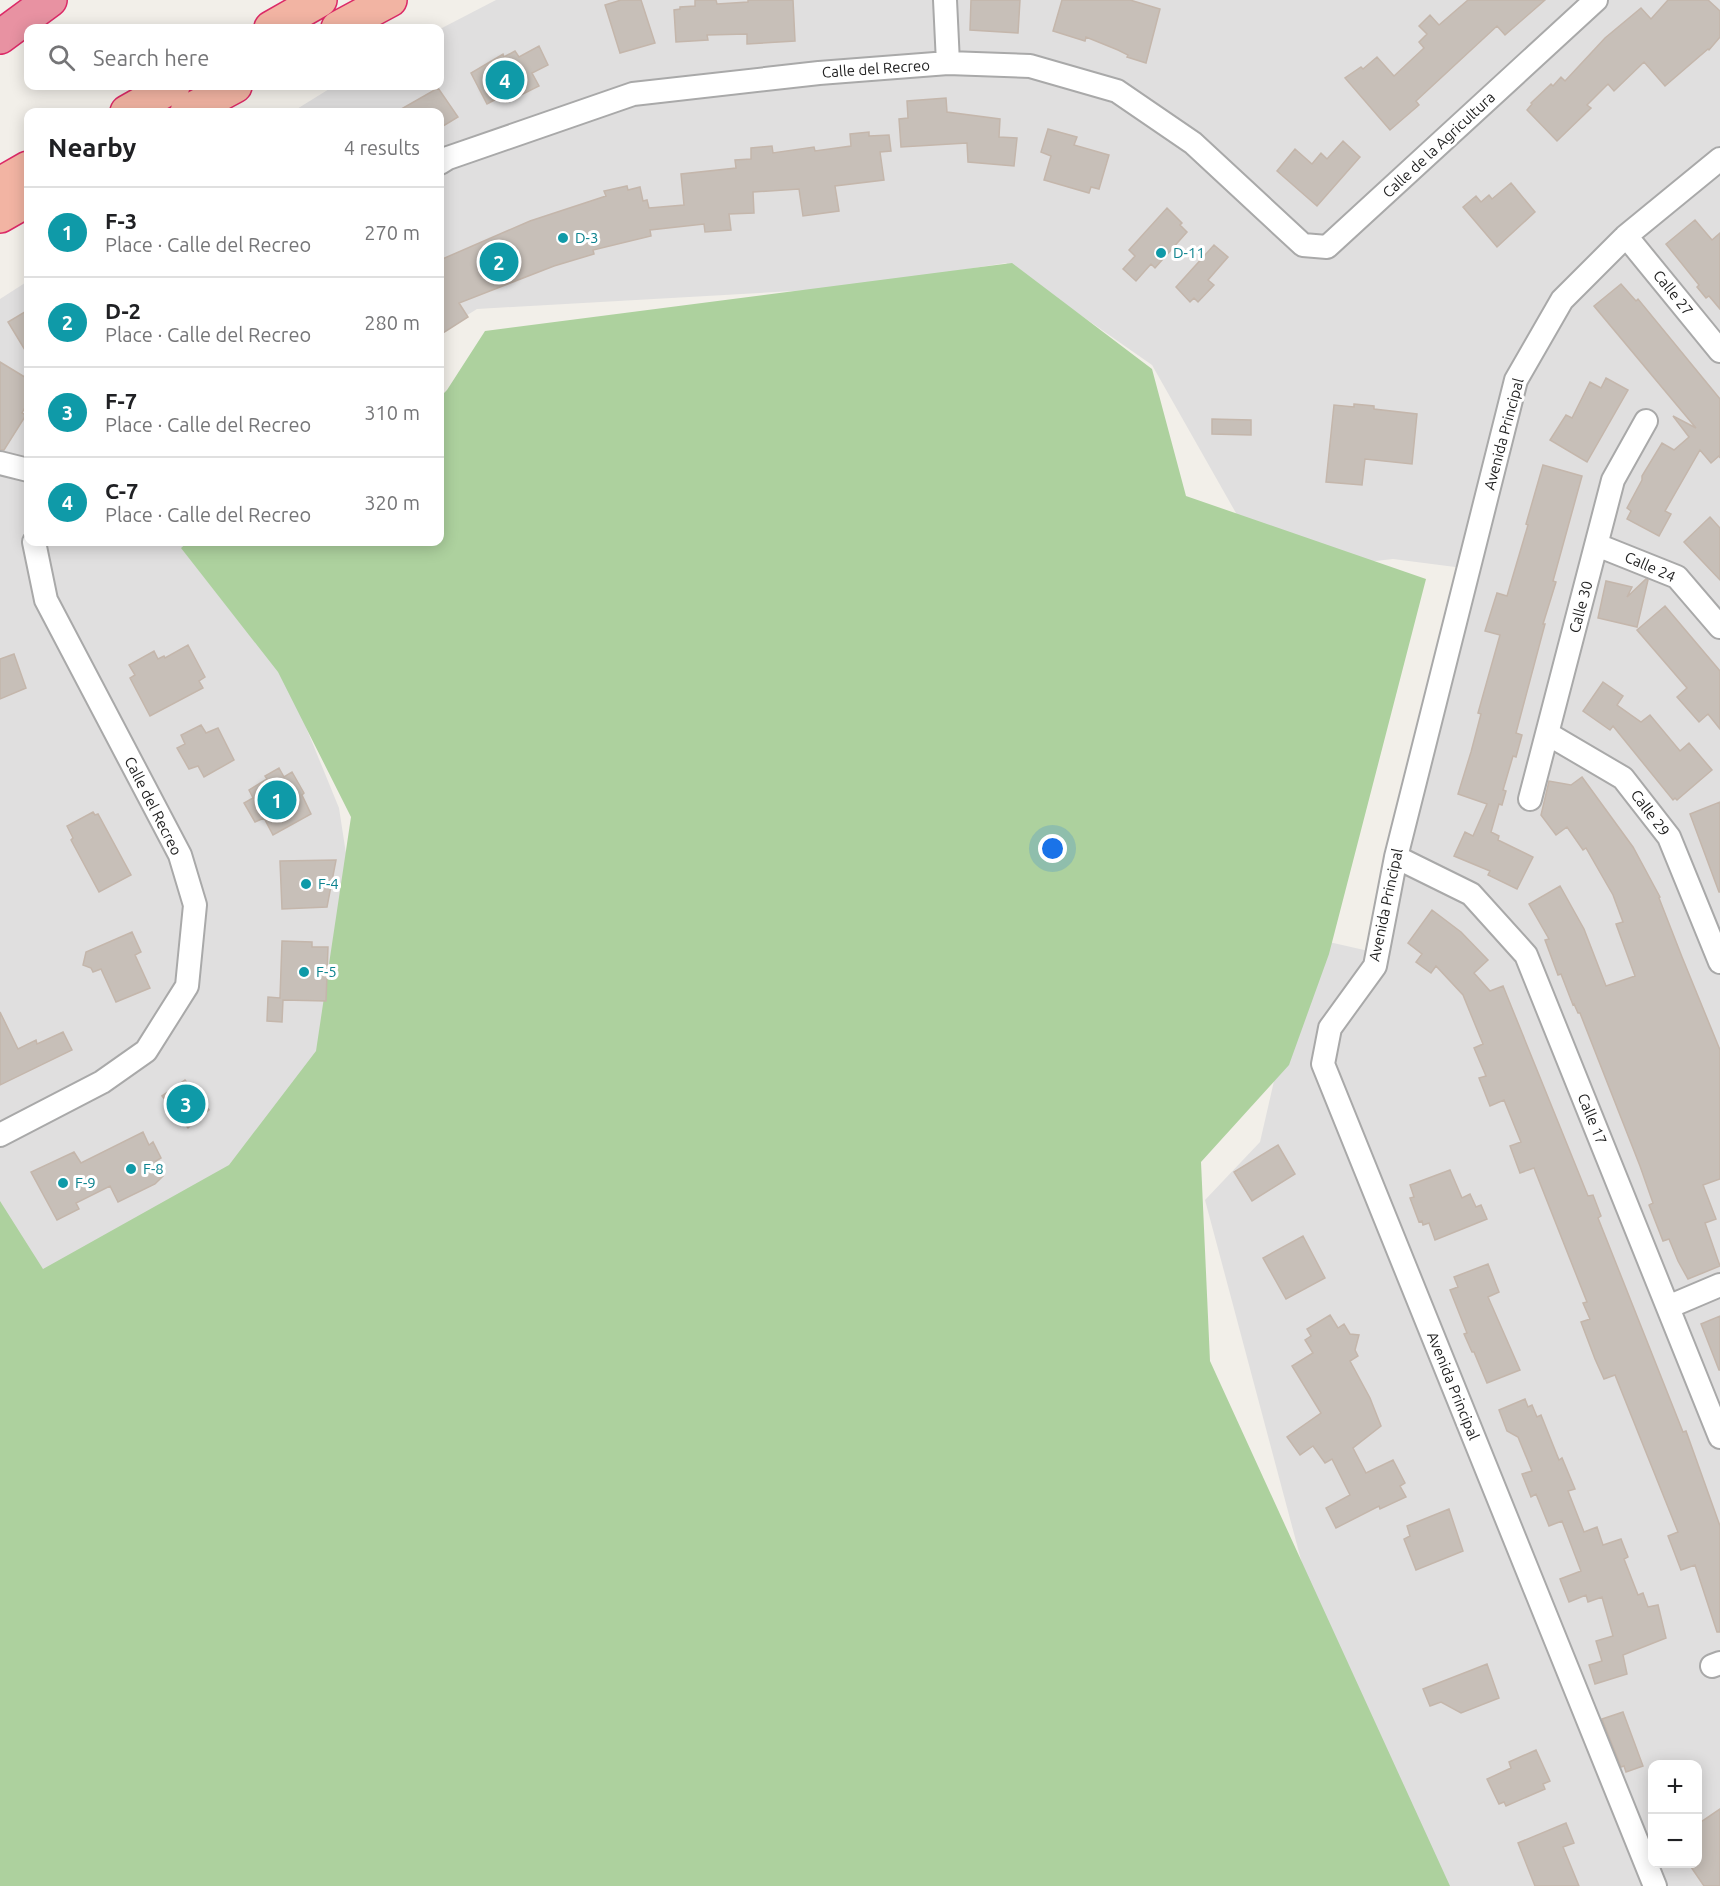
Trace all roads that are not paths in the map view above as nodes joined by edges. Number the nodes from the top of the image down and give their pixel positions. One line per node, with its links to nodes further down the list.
1 (51, 0): 8 (highway)
2 (320, 0): 6 (highway)
3 (390, 0): 7 (highway)
4 (945, 0): 9 (street)
5 (1596, 0): 20 (street, Calle de la Agricultura)
6 (278, 24)
7 (345, 24)
8 (0, 37)
9 (948, 63): 15 (street, Calle del Recreo); 20 (street, Calle del Recreo)
10 (166, 90): 12 (highway)
11 (228, 90): 13 (highway)
12 (134, 108)
13 (194, 108)
14 (1720, 159): 21 (street, Avenida Principal)
15 (444, 160)
16 (24, 170): 17 (highway)
17 (0, 184)
18 (24, 202): 19 (highway)
19 (0, 216)
20 (1275, 219)
21 (1626, 236): 22 (street, Calle 27); 31 (street, Avenida Principal)
22 (1720, 351)
23 (1646, 421): 26 (street, Calle 30)
24 (0, 463): 25 (street)
25 (24, 469)
26 (1597, 545): 28 (street, Calle 24); 29 (street, Calle 30)
27 (35, 546): 33 (street, Calle del Recreo)
28 (1720, 627)
29 (1548, 734): 30 (street, Calle 30); 32 (street, Calle 29)
30 (1530, 799)
31 (1396, 857): 35 (street, Calle 17); 37 (street, Avenida Principal)
32 (1720, 962)
33 (0, 1135)
34 (1720, 1285): 35 (street)
35 (1668, 1307): 36 (street, Calle 17)
36 (1720, 1437)
37 (1652, 1885)

